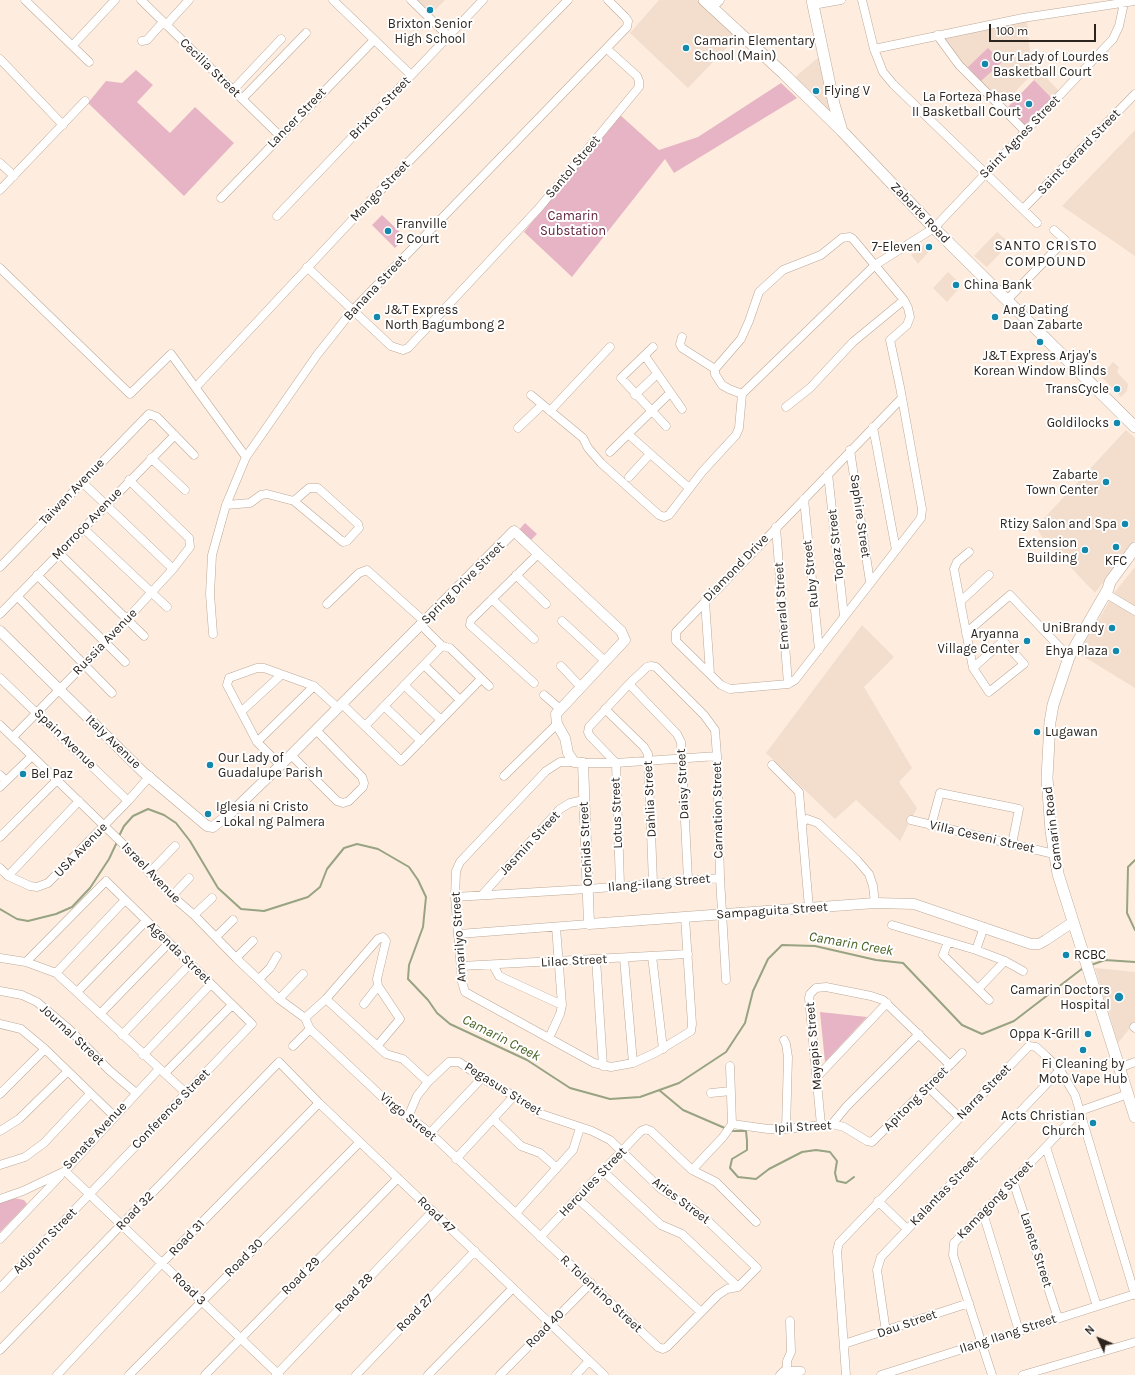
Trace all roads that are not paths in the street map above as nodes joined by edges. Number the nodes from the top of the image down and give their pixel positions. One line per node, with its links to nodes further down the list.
1 (25, 0): 23 (street)
2 (141, 0): 16 (street, Cecilia Street)
3 (190, 0): 16 (street)
4 (333, 0): 21 (street)
5 (411, 0): 18 (street)
6 (483, 0): 18 (street, Brixton Street)
7 (568, 0): 48 (street, Mango Street)
8 (609, 0): 24 (street, Banana Street)
9 (841, 0): 14 (street)
10 (862, 0): 25 (street)
11 (1135, 1): 15 (street)
12 (110, 2): 23 (street)
13 (711, 2): 34 (main road, Zabarte Road)
14 (812, 3): 34 (main road)
15 (1124, 3): 19 (street); 35 (street, Saint Agnes Street)
16 (165, 23): 22 (street); 29 (street, Cecilia Street)
17 (306, 33): 31 (street)
18 (448, 36): 28 (street, Brixton Street)
19 (937, 36): 25 (street); 35 (street)
20 (281, 39): 29 (street)
21 (374, 40): 28 (street); 36 (street, Lancer Street)
22 (142, 41)
23 (73, 46): 27 (street)
24 (607, 49): 52 (street, Banana Street); 52 (street, Santol Street)
25 (874, 49): 38 (street)
26 (0, 59): 33 (street)
27 (89, 62)
28 (411, 75): 43 (street, Brixton Street)
29 (233, 90): 31 (street, Cecilia Street)
30 (1135, 94): 42 (street, Saint Gerard Street)
31 (242, 99): 36 (street, Cecilia Street)
32 (85, 101): 33 (street)
33 (63, 124): 39 (street)
34 (842, 131): 45 (main road, Zabarte Road)
35 (1025, 131): 38 (street, Saint Agnes Street)
36 (280, 136): 41 (street, Lancer Street)
37 (0, 163): 39 (street)
38 (985, 173): 42 (street); 45 (street, Saint Agnes Street)
39 (14, 176): 40 (street)
40 (0, 190)
41 (221, 198)
42 (1023, 210): 44 (street)
43 (277, 216)
44 (1037, 223)
45 (934, 228): 47 (street, Saint Agnes Street); 51 (main road, Zabarte Road)
46 (1054, 230): 51 (street)
47 (875, 265): 50 (street); 57 (street); 61 (street, Saint Agnes Street)
48 (307, 267): 52 (street); 59 (street, Mango Street)
49 (0, 268): 59 (street)
50 (904, 300): 64 (street); 66 (street)
51 (1007, 300): 72 (main road, Zabarte Road)
52 (352, 310): 80 (street, Banana Street)
53 (682, 338): 57 (street)
54 (610, 347): 68 (street)
55 (653, 347): 56 (street)
56 (645, 356): 58 (street); 63 (street)
57 (715, 369): 61 (street)
58 (657, 374): 60 (street); 63 (street)
59 (196, 387): 80 (street)
60 (670, 393): 67 (street); 69 (street)
61 (742, 394): 86 (street)
62 (531, 395): 65 (street)
63 (635, 395): 69 (street)
64 (902, 398): 71 (street, Diamond Drive); 95 (street)
65 (542, 406): 68 (street); 73 (street)
66 (786, 407)
67 (682, 409)
68 (550, 410): 86 (street)
69 (651, 411): 70 (street); 74 (street)
70 (666, 426)
71 (873, 427): 76 (street, Diamond Drive); 95 (street)
72 (1135, 427)
73 (518, 428)
74 (628, 434): 77 (street); 78 (street)
75 (175, 435): 79 (street); 81 (street, Morroco Avenue); 85 (street, Taiwan Avenue)
76 (850, 450): 82 (street, Diamond Drive); 105 (street, Saphire Street)
77 (610, 452)
78 (650, 454): 83 (street); 86 (street)
79 (194, 455)
80 (246, 457): 91 (street, Banana Street)
81 (151, 458): 84 (street, Morroco Avenue); 87 (street)
82 (828, 474): 88 (street, Diamond Drive); 117 (street, Topaz Street)
83 (629, 477)
84 (129, 480): 90 (street, Morroco Avenue); 101 (street, Russia Avenue)
85 (82, 482): 90 (street); 100 (street, Taiwan Avenue)
86 (689, 488)
87 (185, 490)
88 (804, 499): 92 (street, Diamond Drive); 128 (street, Ruby Street)
89 (294, 501): 89 (street); 91 (street)
90 (106, 505): 93 (street, Morroco Avenue); 101 (street)
91 (226, 505): 123 (street, Banana Street)
92 (776, 527): 110 (street, Diamond Drive); 142 (street, Emerald Street)
93 (83, 528): 97 (street, Morroco Avenue); 107 (street)
94 (1135, 548): 106 (main road, Camarin Road)
95 (896, 550): 105 (street)
96 (969, 552): 111 (street)
97 (59, 553): 103 (street, Morroco Avenue); 118 (street)
98 (538, 554): 104 (street); 120 (street, Spring Drive Street); 130 (street, Spring Drive Street)
99 (1135, 554): 106 (main road, Camarin Road)
100 (0, 567)
101 (173, 569): 107 (street, Russia Avenue)
102 (989, 574): 111 (street)
103 (37, 575): 108 (street, Morroco Avenue); 126 (street)
104 (516, 575): 109 (street); 113 (street)
105 (870, 582): 117 (street)
106 (1107, 591): 115 (street); 129 (main road, Camarin Road)
107 (152, 592): 114 (street); 118 (street, Russia Avenue)
108 (17, 596): 116 (street, Morroco Avenue); 132 (street)
109 (492, 599): 125 (street); 140 (street)
110 (705, 601): 136 (street); 136 (street, Diamond Drive)
111 (961, 601): 122 (street)
112 (327, 604): 120 (street)
113 (546, 604)
114 (167, 607)
115 (1135, 611)
116 (0, 614)
117 (844, 616): 128 (street)
118 (127, 619): 124 (street); 126 (street, Russia Avenue)
119 (562, 621): 130 (street)
120 (423, 624): 127 (street); 151 (street, Spring Drive Street)
121 (0, 631): 147 (street, Italy Avenue)
122 (966, 633): 129 (street); 135 (street)
123 (213, 634)
124 (144, 636)
125 (534, 639)
126 (105, 643): 131 (street); 132 (street, Russia Avenue)
127 (442, 646): 133 (street); 139 (street)
128 (819, 650): 142 (street)
129 (1069, 657): 189 (main road, Camarin Road)
130 (605, 661): 146 (street, Spring Drive Street)
131 (125, 662)
132 (83, 665): 147 (street, Russia Avenue); 148 (street)
133 (424, 665): 143 (street); 150 (street)
134 (561, 666): 146 (street)
135 (973, 668): 135 (street)
136 (710, 674): 142 (street, Diamond Drive)
137 (281, 675): 144 (street); 155 (street); 155 (street)
138 (0, 678): 156 (street, Spain Avenue)
139 (482, 679): 145 (street); 150 (street)
140 (534, 683)
141 (629, 684): 154 (street); 167 (street, Carnation Street); 168 (street, Daisy Street)
142 (788, 684)
143 (404, 685): 152 (street); 157 (street)
144 (314, 686): 151 (street); 164 (street)
145 (489, 686)
146 (580, 686): 153 (street, Spring Drive Street)
147 (59, 689): 156 (street, Russia Avenue); 174 (street, Italy Avenue)
148 (112, 693)
149 (544, 695): 153 (street)
150 (460, 700): 157 (street)
151 (340, 706): 160 (street); 161 (street, Spring Drive Street)
152 (384, 706): 160 (street); 163 (street)
153 (560, 709): 158 (street)
154 (605, 709): 169 (street, Dahlia Street); 171 (street, Lotus Street)
155 (242, 711): 164 (street)
156 (37, 712): 162 (street, Russia Avenue); 180 (street, Spain Avenue)
157 (441, 720): 163 (street)
158 (556, 724): 170 (street, Orchids Street); 175 (street)
159 (0, 725): 162 (street, Israel Avenue)
160 (365, 726): 163 (street)
161 (316, 730): 165 (street, Spring Drive Street); 165 (street)
162 (13, 737): 166 (street, Israel Avenue)
163 (421, 741)
164 (258, 742): 172 (street)
165 (291, 755): 172 (street, Spring Drive Street)
166 (32, 756): 176 (street, Israel Avenue); 177 (street)
167 (717, 756): 168 (street, Amarilyo Street); 194 (street, Carnation Street)
168 (682, 759): 169 (street, Amarilyo Street); 195 (street, Daisy Street)
169 (649, 761): 171 (street, Amarilyo Street); 196 (street, Dahlia Street)
170 (578, 763): 171 (street, Amarilyo Street); 178 (street, Orchids Street); 201 (street, Amarilyo Street)
171 (616, 764): 197 (street, Lotus Street)
172 (280, 765): 181 (street, Spring Drive Street)
173 (772, 765): 183 (street)
174 (150, 776): 180 (street, USA Avenue); 181 (street, Italy Avenue)
175 (504, 776)
176 (57, 780): 179 (street, Israel Avenue); 186 (street)
177 (2, 781)
178 (584, 800): 198 (street, Orchids Street); 199 (street, Jasmin Street)
179 (79, 802): 184 (street, Israel Avenue); 192 (street)
180 (128, 802): 184 (street, USA Avenue)
181 (233, 811)
182 (911, 820): 185 (street, Villa Ceseni Street)
183 (802, 823): 204 (street); 205 (street)
184 (104, 825): 191 (street, Israel Avenue); 192 (street, USA Avenue)
185 (930, 826): 187 (street, Villa Ceseni Street); 187 (street)
186 (0, 837)
187 (1012, 844): 189 (street, Villa Ceseni Street)
188 (175, 846): 191 (street)
189 (1054, 854): 211 (main road, Camarin Road)
190 (0, 868): 192 (street, USA Avenue)
191 (149, 873): 200 (street, Israel Avenue)
192 (8, 876)
193 (189, 878): 200 (street)
194 (720, 878): 195 (street, Ilang-ilang Street); 206 (street, Carnation Street)
195 (688, 880): 196 (street, Ilang-ilang Street)
196 (653, 883): 197 (street, Ilang-ilang Street)
197 (620, 885): 198 (street, Ilang-ilang Street)
198 (588, 889): 199 (street, Ilang-ilang Street); 212 (street, Orchids Street)
199 (482, 895): 201 (street, Ilang-ilang Street)
200 (172, 896): 207 (street, Israel Avenue)
201 (455, 897): 216 (street, Amarilyo Street)
202 (212, 898): 207 (street)
203 (125, 900): 210 (street, Agenda Street); 230 (street, Agenda Street); 236 (street)
204 (875, 903): 205 (street, Sampaguita Street); 215 (street, Sampaguita Street)
205 (809, 908): 206 (street, Sampaguita Street)
206 (722, 914): 208 (street, Sampaguita Street); 239 (street, Carnation Street)
207 (194, 915): 217 (street, Israel Avenue)
208 (685, 917): 212 (street, Sampaguita Street); 222 (street, Amarilyo Street)
209 (233, 920): 217 (street)
210 (146, 921): 220 (street, Agenda Street); 244 (street)
211 (1073, 922): 215 (street, Sampaguita Street); 272 (main road, Camarin Road)
212 (589, 924): 214 (street, Sampaguita Street)
213 (892, 925): 219 (street)
214 (556, 927): 216 (street, Sampaguita Street); 231 (street)
215 (984, 927): 221 (street)
216 (459, 934): 234 (street, Amarilyo Street)
217 (216, 937): 226 (street, Israel Avenue)
218 (253, 941): 226 (street)
219 (948, 942): 221 (street); 242 (street)
220 (169, 943): 232 (street, Agenda Street); 252 (street)
221 (976, 950): 229 (street)
222 (688, 954): 224 (street, Lilac Street); 264 (street, Amarilyo Street)
223 (277, 956): 238 (street)
224 (652, 956): 227 (street, Lilac Street); 264 (street)
225 (0, 958): 230 (street)
226 (236, 958): 238 (street, Israel Avenue)
227 (624, 958): 228 (street, Lilac Street); 268 (street)
228 (596, 959): 231 (street, Lilac Street); 270 (street)
229 (1005, 961): 235 (street); 242 (street)
230 (26, 962): 236 (street)
231 (559, 962): 233 (street, Lilac Street); 251 (street)
232 (190, 964): 240 (street, Agenda Street); 257 (street)
233 (493, 964): 234 (street, Lilac Street); 251 (street)
234 (461, 966): 259 (street, Amarilyo Street)
235 (1022, 971)
236 (56, 973): 244 (street)
237 (303, 974): 245 (street)
238 (259, 979): 245 (street, Israel Avenue)
239 (726, 980)
240 (211, 984): 250 (street, Agenda Street); 266 (street)
241 (378, 986): 246 (street); 249 (street); 261 (street)
242 (978, 989): 247 (street)
243 (0, 991): 283 (street, Journal Street)
244 (77, 992): 252 (street)
245 (279, 999): 253 (street, Israel Avenue)
246 (326, 999): 253 (street); 261 (street)
247 (989, 1000)
248 (888, 1003): 258 (street, Mayapis Street); 277 (street); 277 (street, Mayapis Street)
249 (364, 1004)
250 (232, 1005): 255 (street, Agenda Street); 274 (street, Senate Avenue)
251 (562, 1005): 259 (street)
252 (100, 1014): 257 (street)
253 (305, 1018): 256 (street, Virgo Street)
254 (0, 1024): 263 (street)
255 (252, 1024): 284 (street, Conference Street)
256 (310, 1029): 262 (street); 292 (street, Virgo Street)
257 (122, 1034): 266 (street)
258 (918, 1034): 269 (street, Mayapis Street); 297 (street)
259 (549, 1038): 270 (street, Amarilyo Street)
260 (784, 1040): 300 (street)
261 (378, 1045): 279 (street)
262 (294, 1046)
263 (45, 1049): 276 (street); 285 (street)
264 (663, 1049): 268 (street, Amarilyo Street)
265 (962, 1053): 269 (street, Apitong Street)
266 (143, 1055): 274 (street)
267 (1135, 1062): 272 (street)
268 (633, 1063): 270 (street, Amarilyo Street)
269 (950, 1065): 280 (street, Apitong Street)
270 (603, 1066)
271 (730, 1066): 281 (street)
272 (1119, 1068): 287 (main road, Camarin Road)
273 (1060, 1070): 290 (street, Narra Street); 293 (street, Narra Street); 324 (street, Kalantas Street)
274 (162, 1071): 283 (street, Senate Avenue); 284 (street)
275 (270, 1071): 289 (street, Road 47); 323 (street, Road 32)
276 (67, 1072): 286 (street); 301 (street)
277 (817, 1077): 298 (street, Mayapis Street)
278 (482, 1078): 279 (street, Pegasus Street); 288 (street, Pegasus Street); 302 (street)
279 (428, 1082): 292 (street)
280 (928, 1087): 293 (street); 304 (street, Apitong Street)
281 (731, 1091): 282 (street); 296 (street)
282 (711, 1092)
283 (136, 1093): 291 (street, Senate Avenue)
284 (186, 1093): 315 (street, Conference Street)
285 (0, 1094)
286 (90, 1094): 291 (street); 308 (street)
287 (1128, 1094): 290 (street, Kamagong Street); 294 (main road, Camarin Road)
288 (514, 1096): 295 (street); 299 (street, Pegasus Street)
289 (319, 1103): 303 (street, Road 47); 328 (street, Road 31)
290 (1080, 1111): 305 (street, Kamagong Street); 333 (street, Narra Street)
291 (114, 1116): 311 (street, Senate Avenue)
292 (408, 1117): 302 (street, Virgo Street)
293 (959, 1117): 318 (street, Narra Street)
294 (1135, 1117)
295 (493, 1119): 307 (street); 309 (street)
296 (732, 1124): 300 (street, Ipil Street); 310 (street)
297 (832, 1124): 298 (street, Ipil Street); 304 (street, Ipil Street)
298 (821, 1125): 300 (street, Ipil Street)
299 (580, 1128): 306 (street, Aries Street); 309 (street)
300 (786, 1130)
301 (0, 1131)
302 (430, 1133): 307 (street, Virgo Street)
303 (360, 1142): 313 (street, Road 47); 334 (street, Road 30)
304 (870, 1142)
305 (1046, 1147): 314 (street, Kamagong Street); 336 (street)
306 (622, 1151): 310 (street, Hercules Street); 312 (street, Hercules Street); 330 (street, Aries Street)
307 (456, 1159): 320 (street, Virgo Street)
308 (0, 1165)
309 (557, 1168): 320 (street)
310 (692, 1170): 322 (street)
311 (64, 1171): 315 (street, Road 3); 317 (street, Senate Avenue); 326 (street)
312 (603, 1171): 316 (street, Hercules Street); 330 (street)
313 (398, 1178): 319 (street, Road 47); 343 (street, Road 29)
314 (1013, 1181): 321 (street, Kamagong Street); 338 (street, Lanete Street)
315 (90, 1194): 323 (street, Road 3); 331 (street, Adjourn Street)
316 (577, 1198): 325 (street, Hercules Street); 337 (street)
317 (0, 1199)
318 (878, 1201): 324 (street); 346 (street, Narra Street)
319 (433, 1211): 327 (street, Road 47); 351 (street, Road 28)
320 (516, 1213): 325 (street, Virgo Street)
321 (983, 1213): 335 (street, Kamagong Street); 341 (street)
322 (756, 1222)
323 (123, 1225): 328 (street, Road 3); 347 (street, Road 32)
324 (907, 1229): 342 (street, Kalantas Street)
325 (540, 1237): 329 (street, R. Tolentino Street)
326 (0, 1239)
327 (475, 1252): 332 (street, Road 47); 355 (street, Road 27)
328 (162, 1263): 334 (street, Road 3); 352 (street, Road 31)
329 (591, 1283): 337 (street, R. Tolentino Street); 340 (street, Road 40)
330 (738, 1287): 337 (street)
331 (0, 1288)
332 (513, 1288): 340 (street, Road 47); 356 (street)
333 (1135, 1294): 336 (street, Ilang Ilang Street)
334 (201, 1301): 343 (street, Road 3); 353 (street, Road 30)
335 (969, 1303): 342 (street, Dau Street); 345 (street, Kamagong Street)
336 (1097, 1306): 338 (street, Ilang Ilang Street)
337 (701, 1312)
338 (1058, 1318): 341 (street, Ilang Ilang Street)
339 (790, 1321): 349 (street)
340 (551, 1324): 348 (street, Road 47); 357 (street, Road 40)
341 (1019, 1331): 345 (street, Ilang Ilang Street)
342 (886, 1332): 346 (street, Dau Street)
343 (240, 1338): 351 (street, Road 3); 354 (street, Road 29)
344 (1135, 1342): 364 (street)
345 (981, 1343): 362 (street, Ilang Ilang Street); 363 (street, Kamagong Street)
346 (844, 1344): 361 (street, Narra Street)
347 (0, 1350)
348 (589, 1361): 358 (street); 359 (street, Road 47)
349 (787, 1370): 350 (street); 360 (street)
350 (801, 1371)
351 (278, 1374)
352 (57, 1375)
353 (129, 1375)
354 (204, 1375)
355 (356, 1375)
356 (428, 1375)
357 (500, 1375)
358 (576, 1375)
359 (604, 1375)
360 (780, 1375)
361 (846, 1375)
362 (881, 1375)
363 (992, 1375)
364 (1023, 1375)

